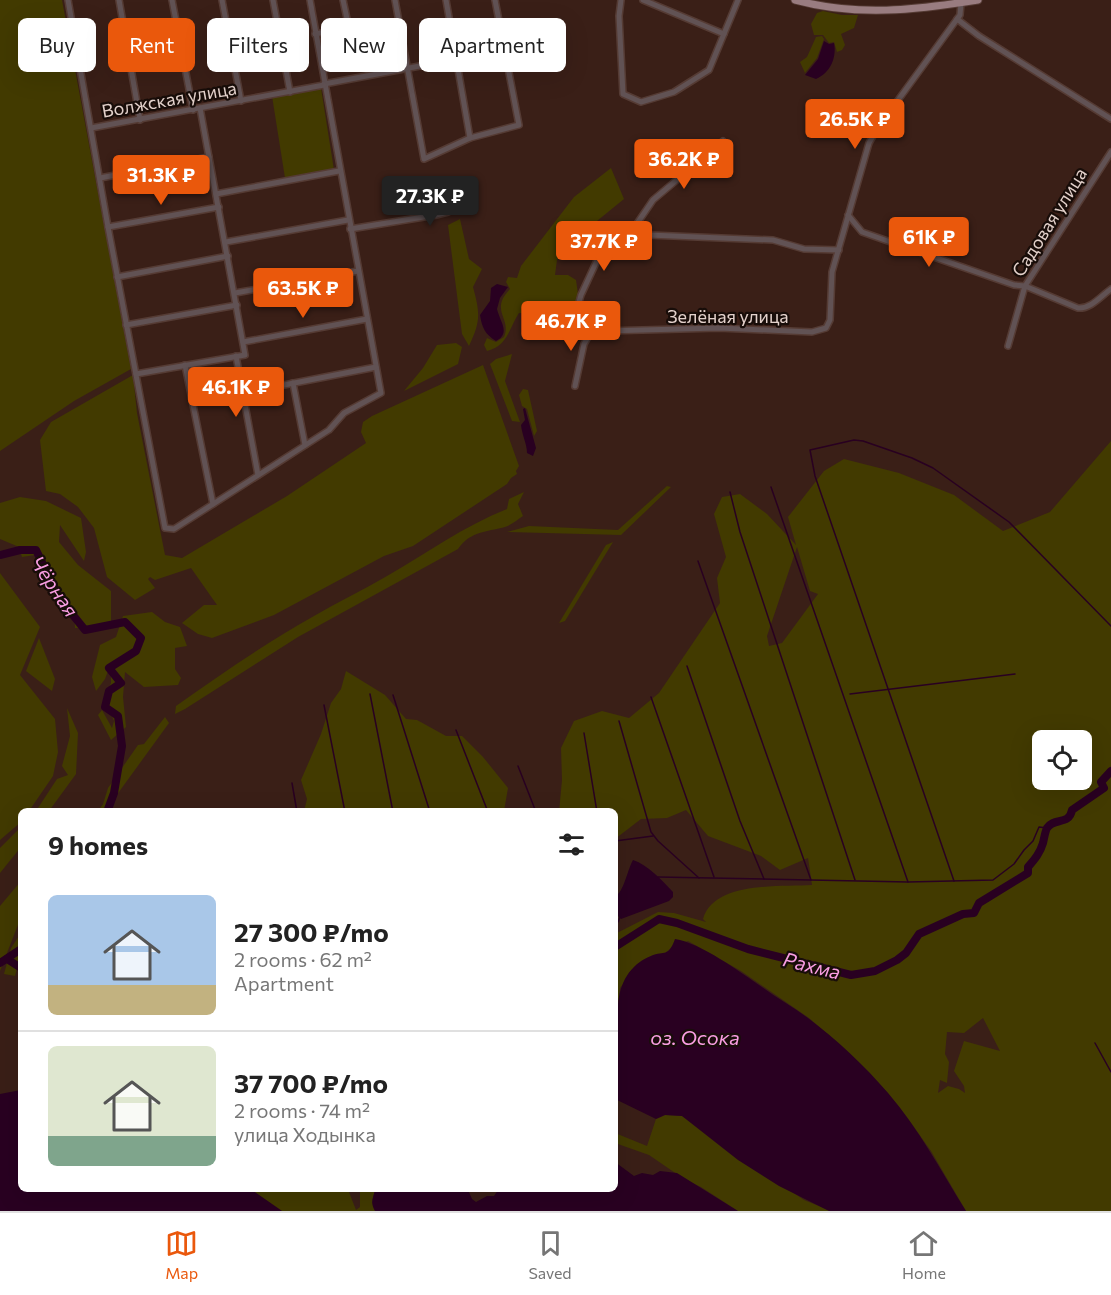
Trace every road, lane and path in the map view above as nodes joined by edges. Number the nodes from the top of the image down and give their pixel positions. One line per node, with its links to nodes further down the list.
1 (68, 0): 37 (street)
2 (119, 0): 36 (street)
3 (172, 0): 34 (street)
4 (222, 0): 32 (street)
5 (273, 0): 31 (street)
6 (310, 0): 23 (street)
7 (343, 0): 17 (street)
8 (395, 0): 18 (street)
9 (446, 0): 19 (street)
10 (495, 0): 20 (street)
11 (621, 0): 24 (street)
12 (644, 0): 24 (street)
13 (738, 0): 24 (street)
14 (795, 0): 16 (main road)
15 (978, 0): 16 (main road)
16 (960, 3): 21 (street)
17 (346, 18)
18 (398, 18)
19 (449, 18)
20 (499, 18)
21 (957, 19): 35 (street); 47 (street)
22 (321, 33): 23 (street)
23 (315, 34): 30 (street)
24 (724, 34)
25 (419, 67): 26 (street, Волжская улица)
26 (407, 69): 38 (street)
27 (391, 72): 30 (street, Волжская улица)
28 (458, 72): 38 (street)
29 (509, 72): 38 (street)
30 (324, 85): 31 (street, Волжская улица); 42 (street)
31 (290, 92): 32 (street, Волжская улица)
32 (241, 101): 33 (street, Волжская улица)
33 (200, 108): 34 (street, Волжская улица); 41 (street)
34 (193, 110): 36 (street, Волжская улица)
35 (1111, 119)
36 (140, 120): 37 (street, Волжская улица)
37 (91, 128): 43 (street)
38 (470, 138)
39 (723, 141): 50 (street)
40 (1111, 152): 57 (street, Садовая улица)
41 (209, 157): 43 (street); 44 (street)
42 (339, 171): 44 (street); 48 (street)
43 (99, 178): 49 (street)
44 (216, 194): 45 (street)
45 (219, 207): 49 (street); 52 (street)
46 (436, 215): 51 (street)
47 (849, 215): 53 (street); 57 (street)
48 (348, 220): 51 (street); 52 (street)
49 (108, 228): 56 (street)
50 (634, 228): 53 (street); 63 (street)
51 (350, 229): 55 (street)
52 (226, 243): 54 (street)
53 (839, 250): 63 (street, Зелёная улица)
54 (228, 256): 56 (street); 59 (street)
55 (358, 271): 59 (street); 61 (street)
56 (117, 277): 62 (street)
57 (1025, 286): 58 (street); 65 (street, Садовая улица)
58 (1111, 289)
59 (235, 293): 60 (street)
60 (237, 305): 62 (street); 64 (street)
61 (367, 319): 64 (street); 68 (street)
62 (126, 325): 69 (street)
63 (591, 328): 71 (street)
64 (243, 342): 66 (street)
65 (1008, 346)
66 (236, 356): 67 (street); 72 (street)
67 (185, 365): 69 (street); 75 (street)
68 (376, 367): 70 (street); 73 (street)
69 (136, 374): 75 (street)
70 (293, 383): 72 (street); 73 (street)
71 (575, 386)
72 (243, 393): 74 (street)
73 (305, 445): 74 (street)
74 (258, 475): 75 (street)
75 (213, 504)

